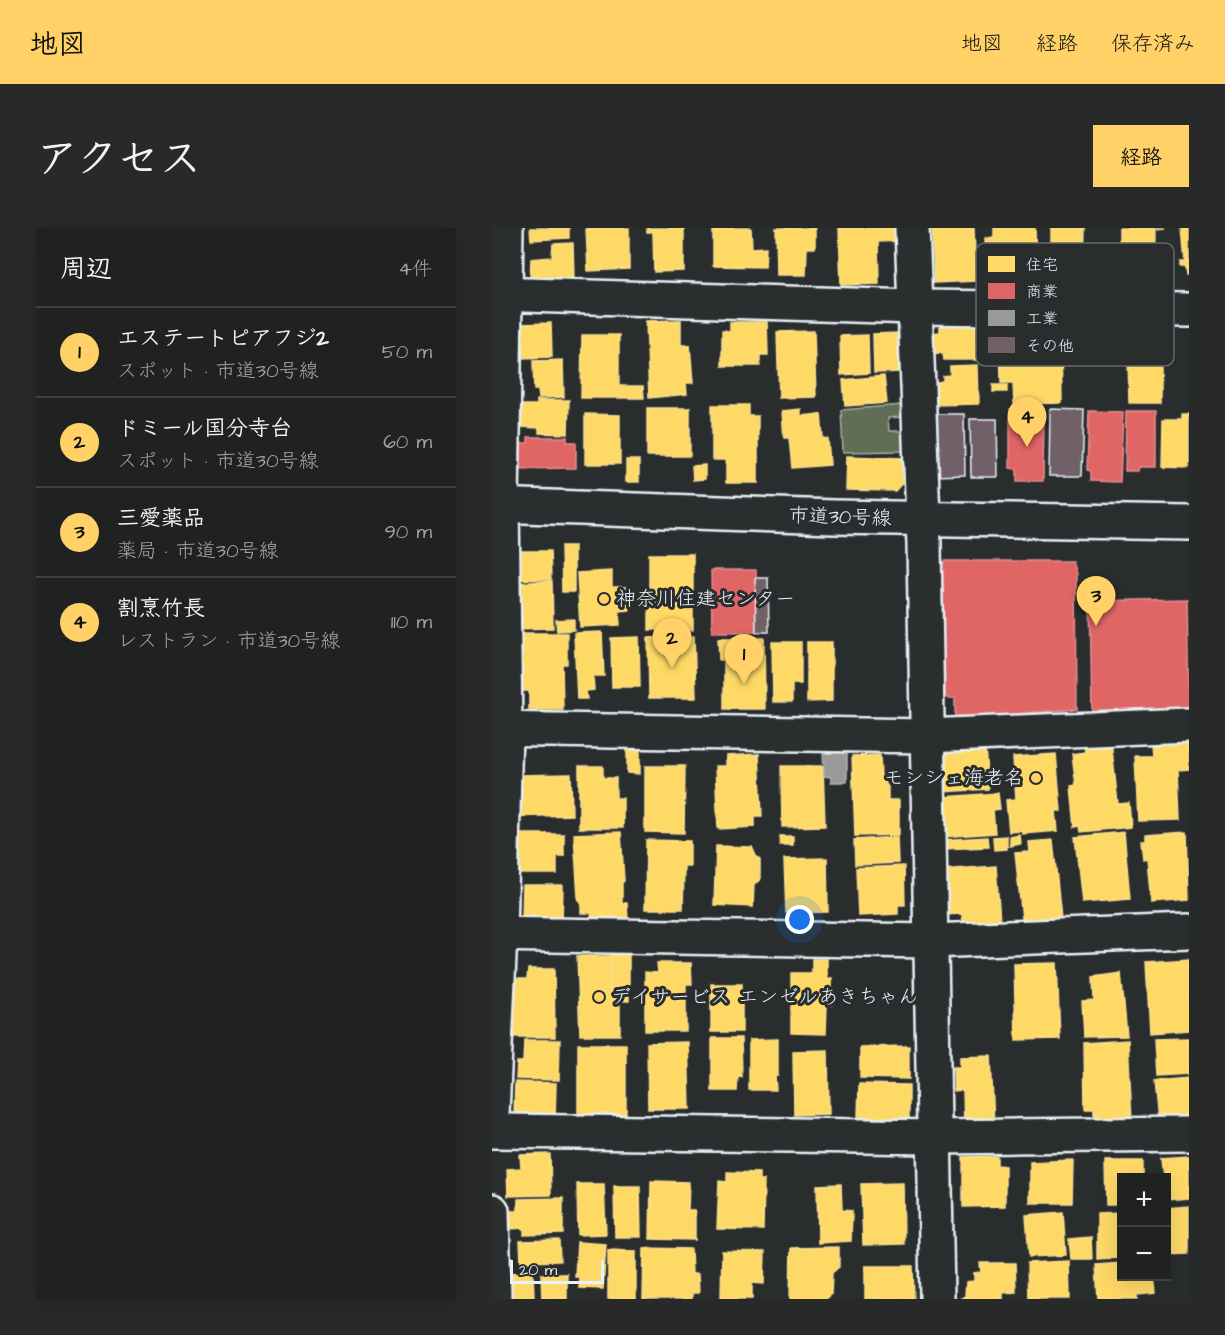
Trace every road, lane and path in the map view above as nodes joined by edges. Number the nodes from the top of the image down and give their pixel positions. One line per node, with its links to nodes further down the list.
1 (506, 228): 3 (street)
2 (912, 228): 4 (street)
3 (499, 294): 4 (street); 8 (street)
4 (915, 307): 5 (street); 9 (street)
5 (976, 308)
6 (1174, 310): 7 (street)
7 (1189, 310)
8 (497, 505): 9 (street, 市道30号線); 12 (street)
9 (923, 519): 10 (street, 市道30号線); 13 (street)
10 (1189, 523)
11 (1189, 725): 13 (street)
12 (498, 729): 13 (street); 15 (street)
13 (926, 736): 16 (street)
14 (1189, 931): 16 (street)
15 (496, 934): 16 (street); 17 (street)
16 (930, 941): 20 (street)
17 (492, 1114)
18 (492, 1131): 20 (street)
19 (1189, 1134): 20 (street)
20 (933, 1137): 24 (street)
21 (492, 1211): 22 (street)
22 (492, 1233): 23 (street)
23 (494, 1299)
24 (937, 1299)

